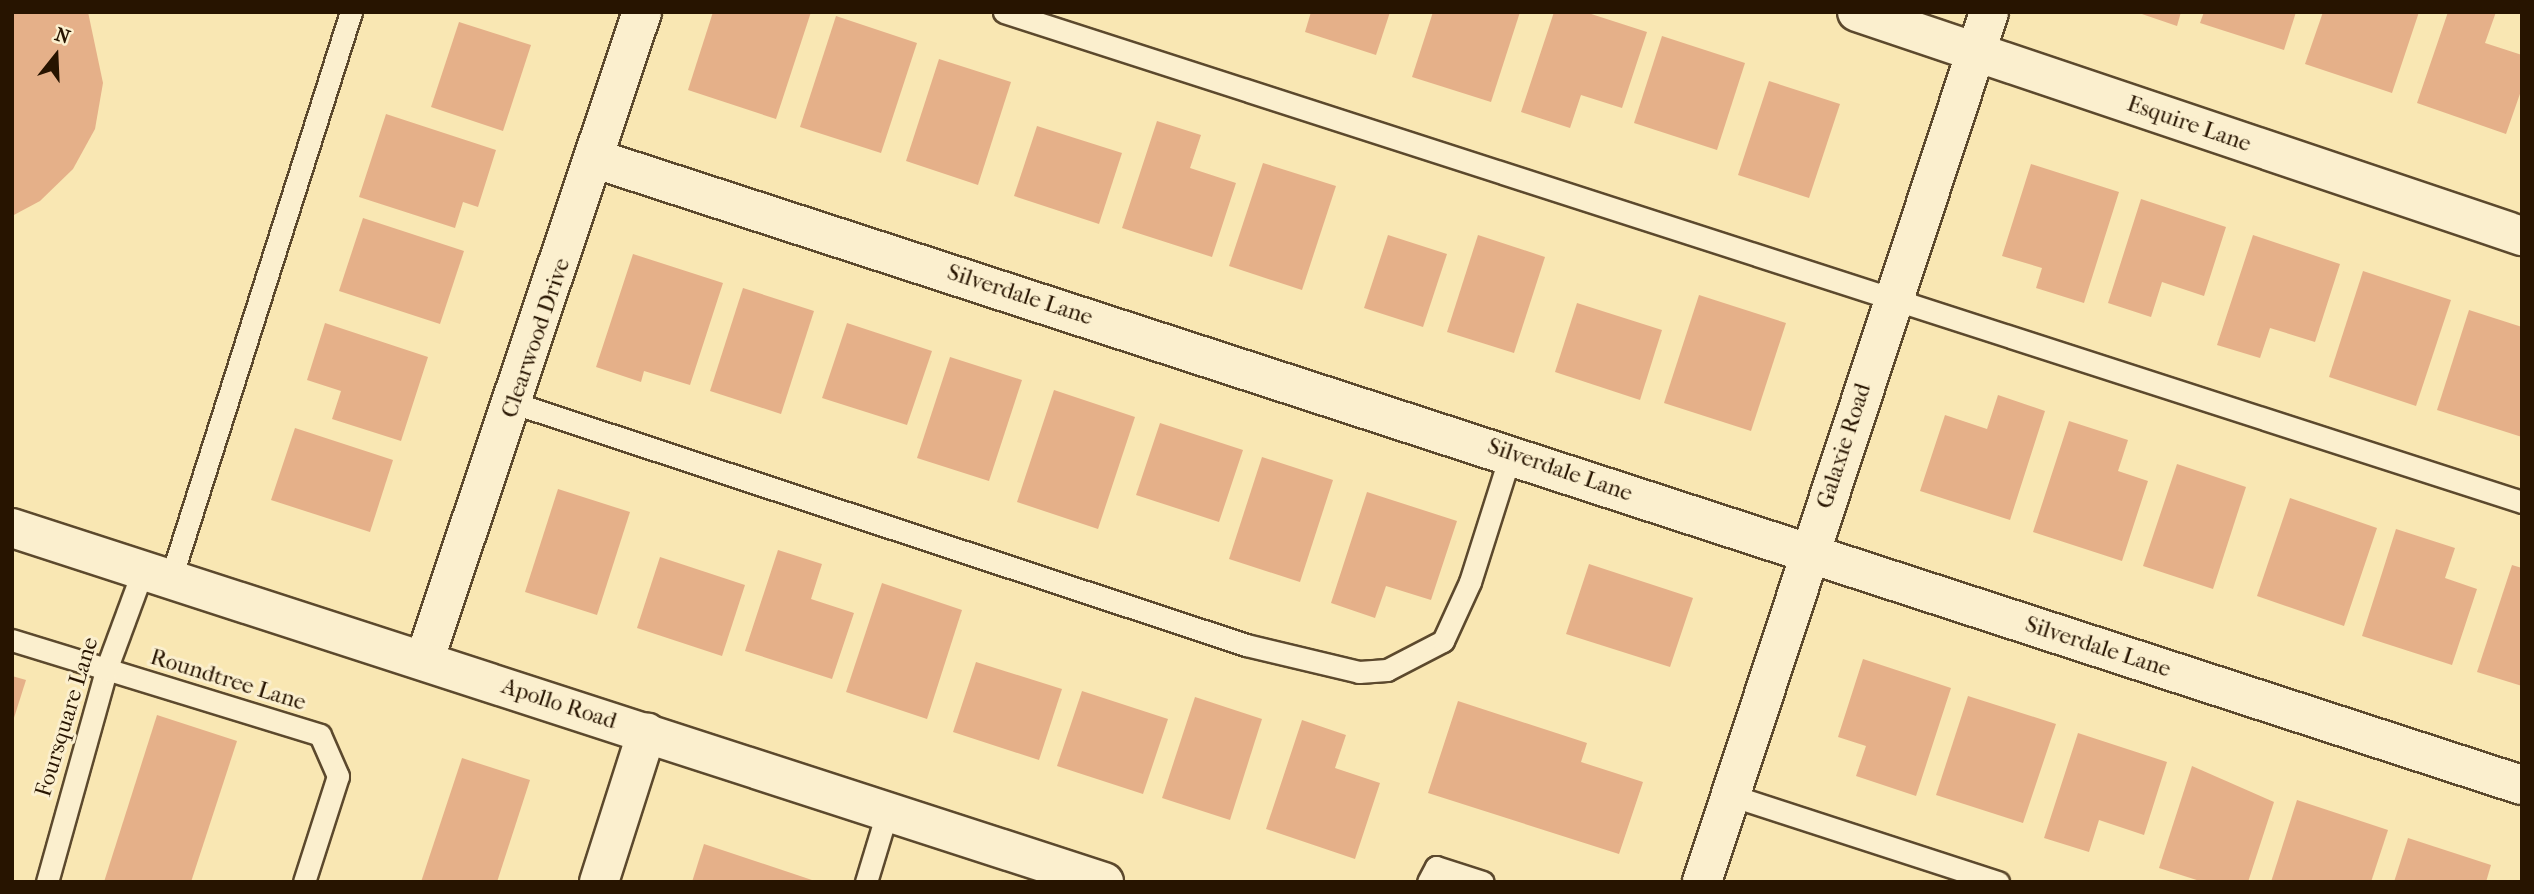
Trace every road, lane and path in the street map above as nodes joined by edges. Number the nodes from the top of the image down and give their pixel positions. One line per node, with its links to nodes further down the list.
1 (351, 12): 15 (lane, Foursquare Lane)
2 (642, 12): 7 (street, Clearwood Drive)
3 (1004, 12): 9 (lane)
4 (1857, 12): 6 (street, Esquire Lane)
5 (1989, 12): 6 (street, Galaxie Road)
6 (1976, 52): 8 (street, Esquire Lane); 9 (street, Galaxie Road)
7 (596, 159): 10 (street, Clearwood Drive); 11 (street, Silverdale Lane)
8 (2522, 236)
9 (1892, 299): 12 (lane); 14 (street, Galaxie Road)
10 (514, 403): 11 (lane); 17 (street, Clearwood Drive)
11 (1511, 453): 14 (street, Silverdale Lane)
12 (2522, 502)
13 (12, 528): 15 (street, Apollo Road)
14 (1808, 554): 20 (street, Silverdale Lane); 21 (street, Galaxie Road)
15 (157, 574): 17 (street, Apollo Road); 18 (lane, Foursquare Lane)
16 (12, 640): 18 (lane, Roundtree Lane)
17 (424, 661): 19 (street, Apollo Road)
18 (106, 670): 23 (lane, Foursquare Lane); 24 (lane, Roundtree Lane)
19 (647, 732): 22 (street, Apollo Road); 25 (street)
20 (2522, 785)
21 (1730, 794): 30 (street, Galaxie Road); 31 (lane)
22 (887, 813): 26 (lane); 27 (street, Apollo Road)
23 (47, 882)
24 (304, 882)
25 (599, 882)
26 (866, 882)
27 (1104, 882)
28 (1428, 882): 29 (lane)
29 (1483, 882)
30 (1702, 882)
31 (1998, 882)

